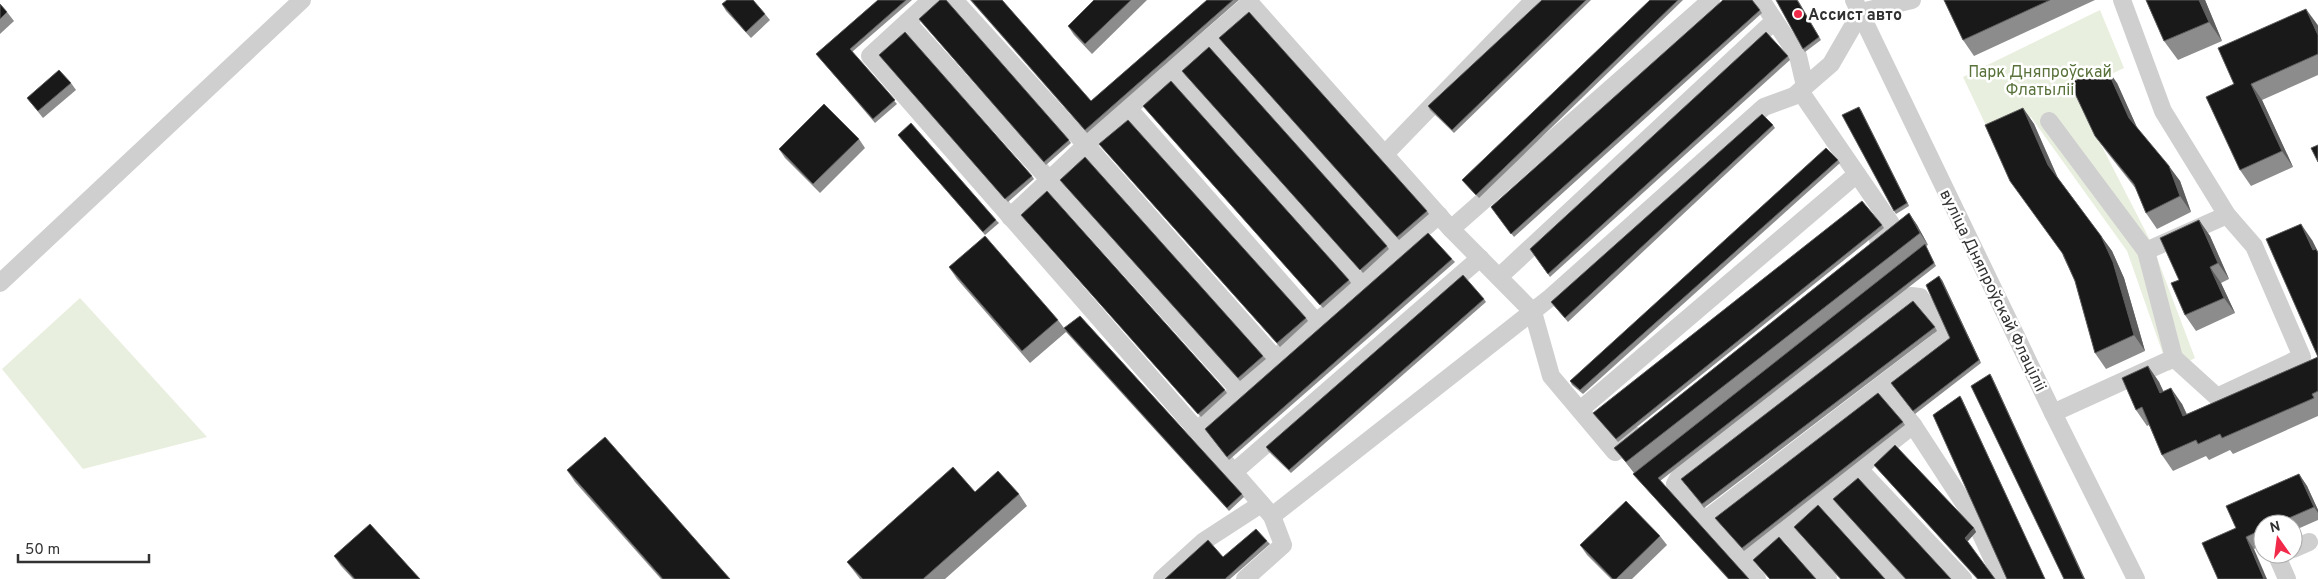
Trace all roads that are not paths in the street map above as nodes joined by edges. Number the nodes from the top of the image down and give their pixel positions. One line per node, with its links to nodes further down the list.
1 (302, 0): 30 (street)
2 (930, 0): 11 (street)
3 (954, 0): 17 (street)
4 (1534, 0): 18 (street)
5 (1711, 0): 24 (street)
6 (1761, 0): 10 (street)
7 (1912, 0): 9 (street)
8 (2122, 0): 22 (street)
9 (1858, 6): 14 (street); 39 (street, вуліца Дняпроўскай Флаціліі)
10 (1774, 20): 14 (street); 29 (street)
11 (907, 22): 20 (street); 23 (street)
12 (1209, 38): 13 (street); 18 (street); 25 (street)
13 (1171, 71): 15 (street); 31 (street)
14 (1802, 88): 19 (street); 32 (street)
15 (1128, 108): 17 (street); 33 (street)
16 (2049, 122): 26 (street)
17 (1086, 145): 20 (street); 34 (street)
18 (1385, 154): 21 (street)
19 (1857, 174): 27 (street); 38 (street)
20 (1050, 179): 23 (street); 37 (street)
21 (1439, 215): 24 (street); 25 (street)
22 (2227, 215): 26 (street); 35 (street)
23 (1010, 217): 42 (street)
24 (1451, 229): 28 (street)
25 (1398, 251): 31 (street)
26 (2146, 251): 35 (street)
27 (1863, 253)
28 (1480, 258): 29 (street); 44 (street)
29 (1499, 277): 32 (street)
30 (0, 282)
31 (1360, 284): 33 (street)
32 (1532, 312): 38 (street); 46 (street)
33 (1316, 322): 34 (street)
34 (1275, 358): 37 (street)
35 (2174, 358): 39 (street)
36 (1881, 386): 40 (street); 47 (street); 47 (street)
37 (1239, 390): 42 (street)
38 (1580, 410): 41 (street)
39 (2053, 413): 60 (street, вуліца Дняпроўскай Флаціліі)
40 (1912, 425): 43 (street); 59 (street)
41 (1646, 428)
42 (1198, 430): 44 (street)
43 (1858, 468): 45 (street); 58 (street)
44 (1234, 472): 46 (street)
45 (1822, 497): 48 (street); 57 (street)
46 (1267, 510): 53 (street); 54 (street)
47 (1705, 520): 51 (street)
48 (1784, 528): 51 (street); 56 (street)
49 (2309, 542): 50 (street)
50 (2303, 545)
51 (1742, 561): 55 (street)
52 (2280, 564): 61 (street)
53 (1162, 579)
54 (1245, 579)
55 (1757, 579)
56 (1828, 579)
57 (1896, 579)
58 (1963, 579)
59 (2002, 579)
60 (2136, 579)
61 (2287, 579)

